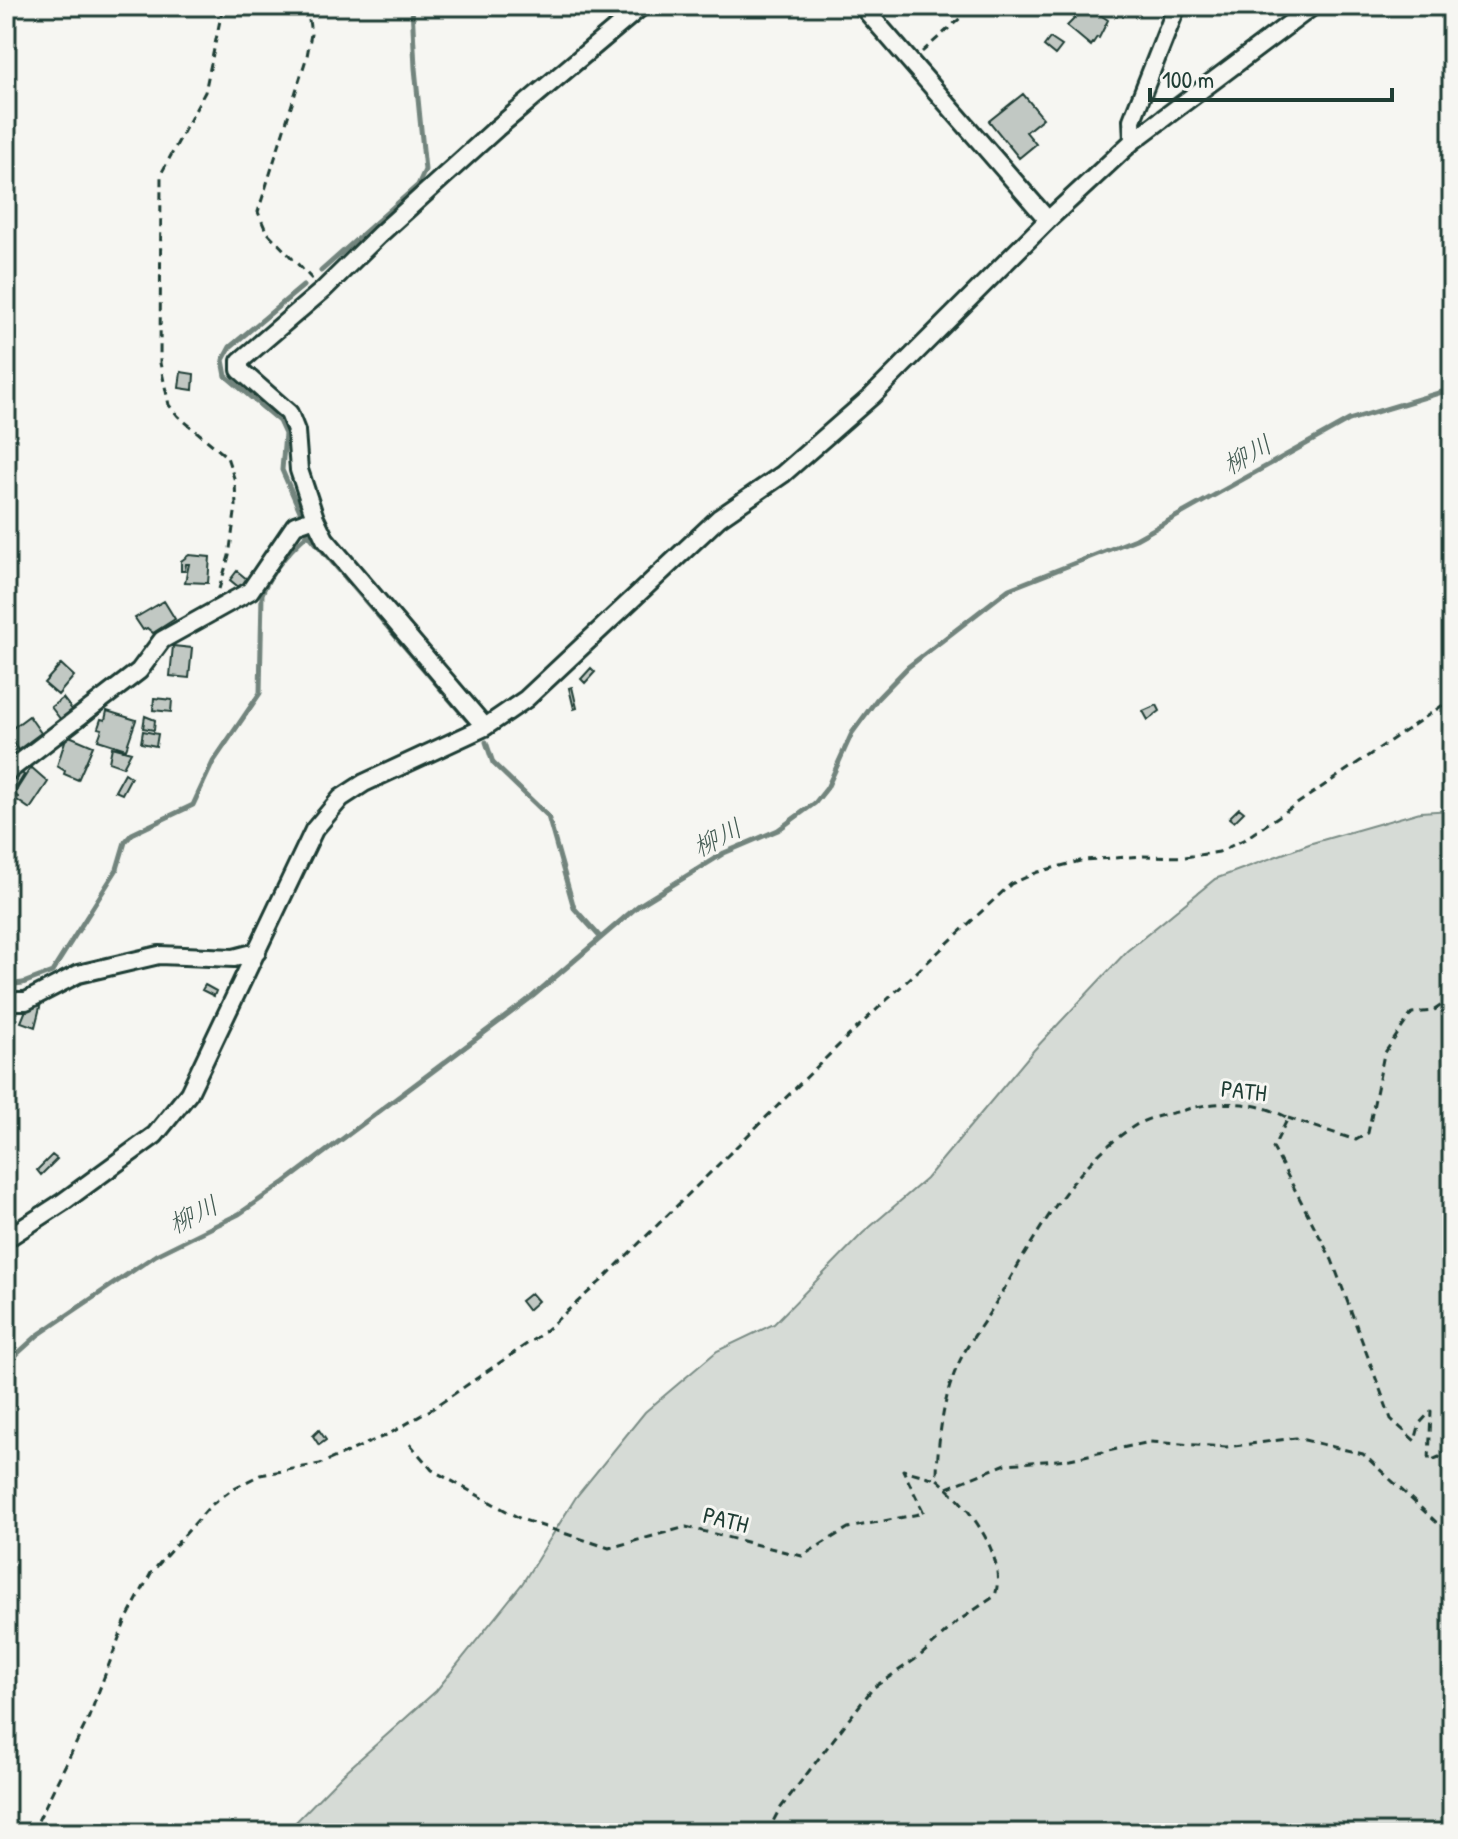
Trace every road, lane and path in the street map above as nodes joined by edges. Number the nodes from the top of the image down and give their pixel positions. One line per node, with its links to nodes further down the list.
1 (223, 6): 13 (path)
2 (307, 6): 11 (path)
3 (642, 6): 11 (street)
4 (862, 6): 8 (street)
5 (974, 6): 8 (path)
6 (1177, 6): 9 (street)
7 (1313, 6): 9 (street)
8 (910, 62): 10 (street)
9 (1133, 141): 10 (street)
10 (1048, 220): 15 (street)
11 (323, 290): 12 (street)
12 (315, 518): 13 (street); 15 (street)
13 (212, 612): 16 (street)
14 (1452, 699): 27 (path)
15 (485, 727): 17 (street)
16 (6, 773)
17 (257, 952): 19 (street); 21 (street)
18 (1452, 998): 20 (path, PATH)
19 (6, 1001)
20 (1288, 1118): 23 (path, PATH); 24 (path, PATH)
21 (6, 1239)
22 (410, 1444): 24 (path, PATH)
23 (1452, 1465)
24 (937, 1479): 25 (path)
25 (947, 1488): 26 (path); 28 (path)
26 (1452, 1525)
27 (32, 1833)
28 (767, 1833)

